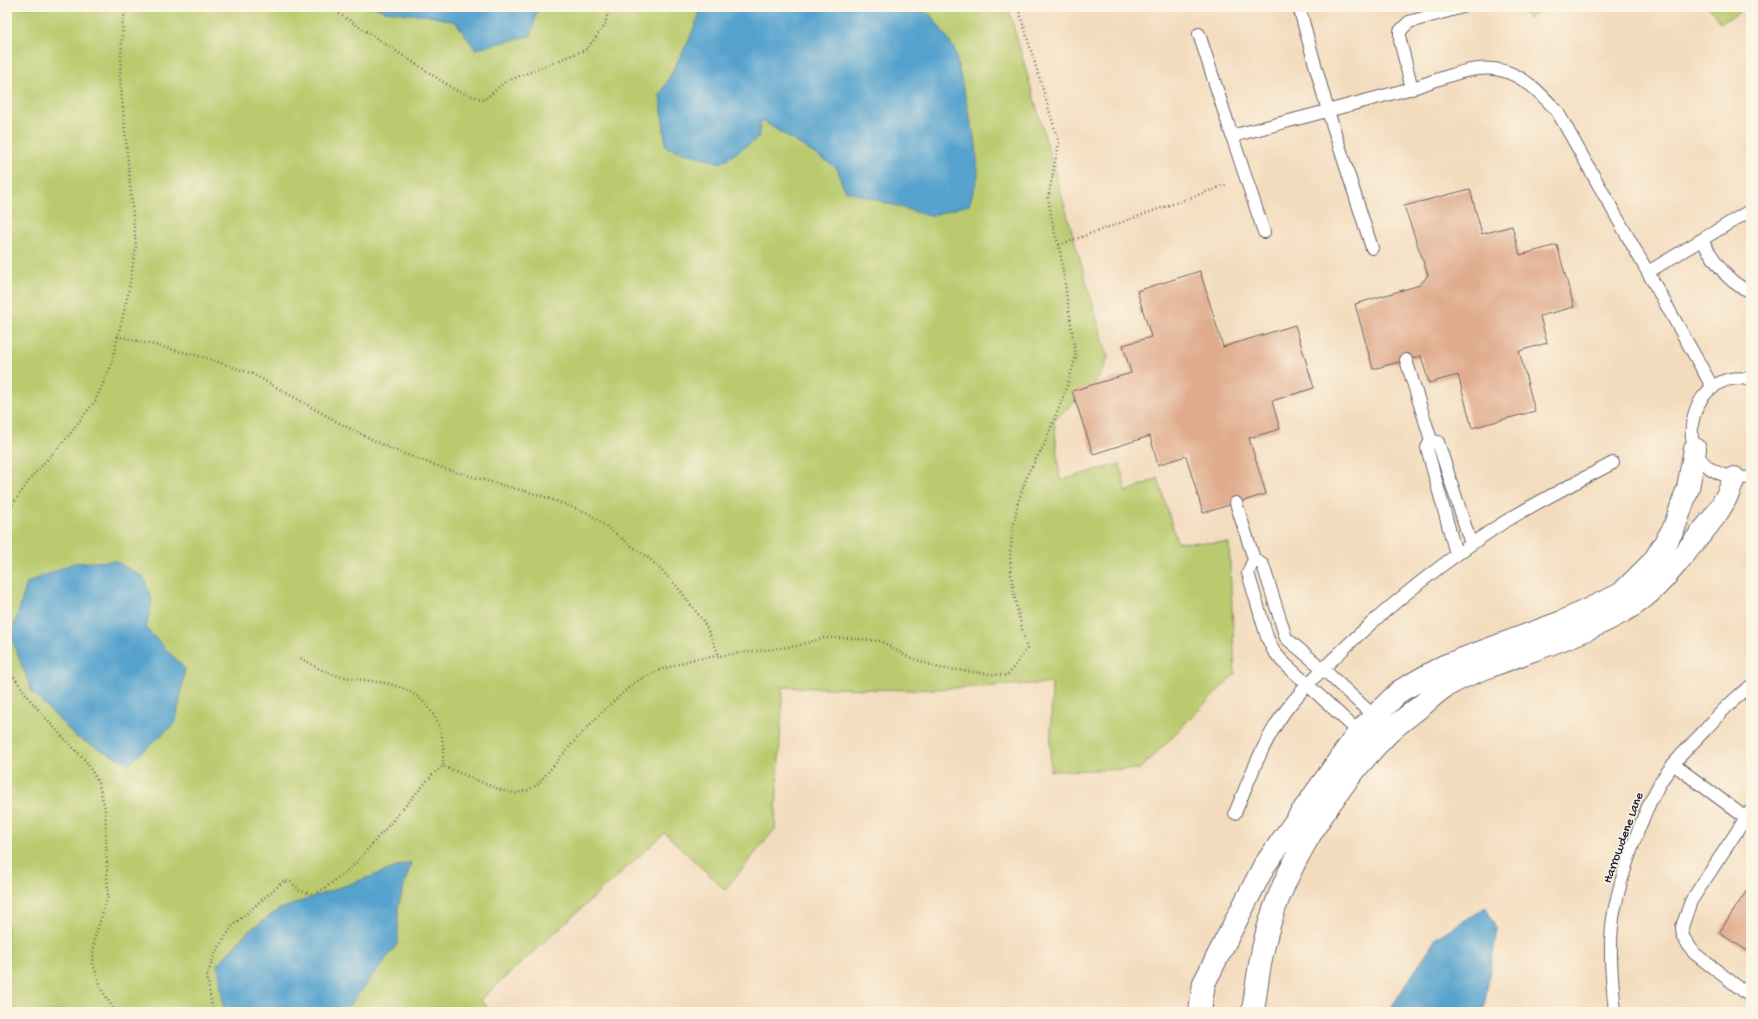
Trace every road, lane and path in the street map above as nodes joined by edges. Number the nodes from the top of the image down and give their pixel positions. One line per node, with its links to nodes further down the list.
1 (127, 7): 19 (path)
2 (329, 7): 3 (path)
3 (609, 7)
4 (1018, 7): 15 (path)
5 (1299, 7): 9 (lane)
6 (1462, 7): 8 (lane)
7 (1199, 34): 10 (lane)
8 (1412, 88): 9 (lane); 17 (lane)
9 (1328, 110): 10 (lane); 16 (lane)
10 (1232, 136): 11 (lane)
11 (1246, 178): 13 (lane); 15 (path)
12 (1751, 210): 14 (lane)
13 (1264, 232)
14 (1701, 240): 17 (lane); 18 (lane)
15 (1059, 245): 35 (path)
16 (1372, 248)
17 (1648, 272): 22 (lane)
18 (1751, 291)
19 (117, 336): 28 (path); 35 (path)
20 (1406, 360): 23 (lane)
21 (1751, 380): 22 (lane)
22 (1713, 388): 24 (lane)
23 (1431, 440): 29 (lane); 30 (lane)
24 (1695, 449): 26 (lane); 40 (street)
25 (1613, 463): 29 (lane)
26 (1743, 477): 42 (street)
27 (1236, 503): 31 (lane)
28 (7, 515)
29 (1471, 544): 30 (lane)
30 (1456, 554): 37 (lane)
31 (1254, 559): 32 (lane); 33 (lane)
32 (1274, 600): 33 (lane); 37 (lane)
33 (1258, 605): 38 (lane)
34 (297, 656): 45 (path)
35 (720, 657): 45 (path)
36 (7, 667): 49 (path)
37 (1323, 669): 38 (lane); 40 (lane)
38 (1308, 684): 41 (lane); 46 (lane)
39 (1751, 686): 44 (lane, Harrowdene Lane)
40 (1374, 715): 41 (street); 42 (lane)
41 (1359, 732): 43 (lane); 51 (street)
42 (1389, 732): 43 (street)
43 (1374, 749): 52 (street)
44 (1674, 764): 47 (lane); 53 (lane, Harrowdene Lane)
45 (443, 766): 50 (path)
46 (1235, 813)
47 (1748, 814): 48 (lane)
48 (1751, 997)
49 (115, 1012)
50 (213, 1012)
51 (1200, 1012)
52 (1253, 1012)
53 (1615, 1012)

